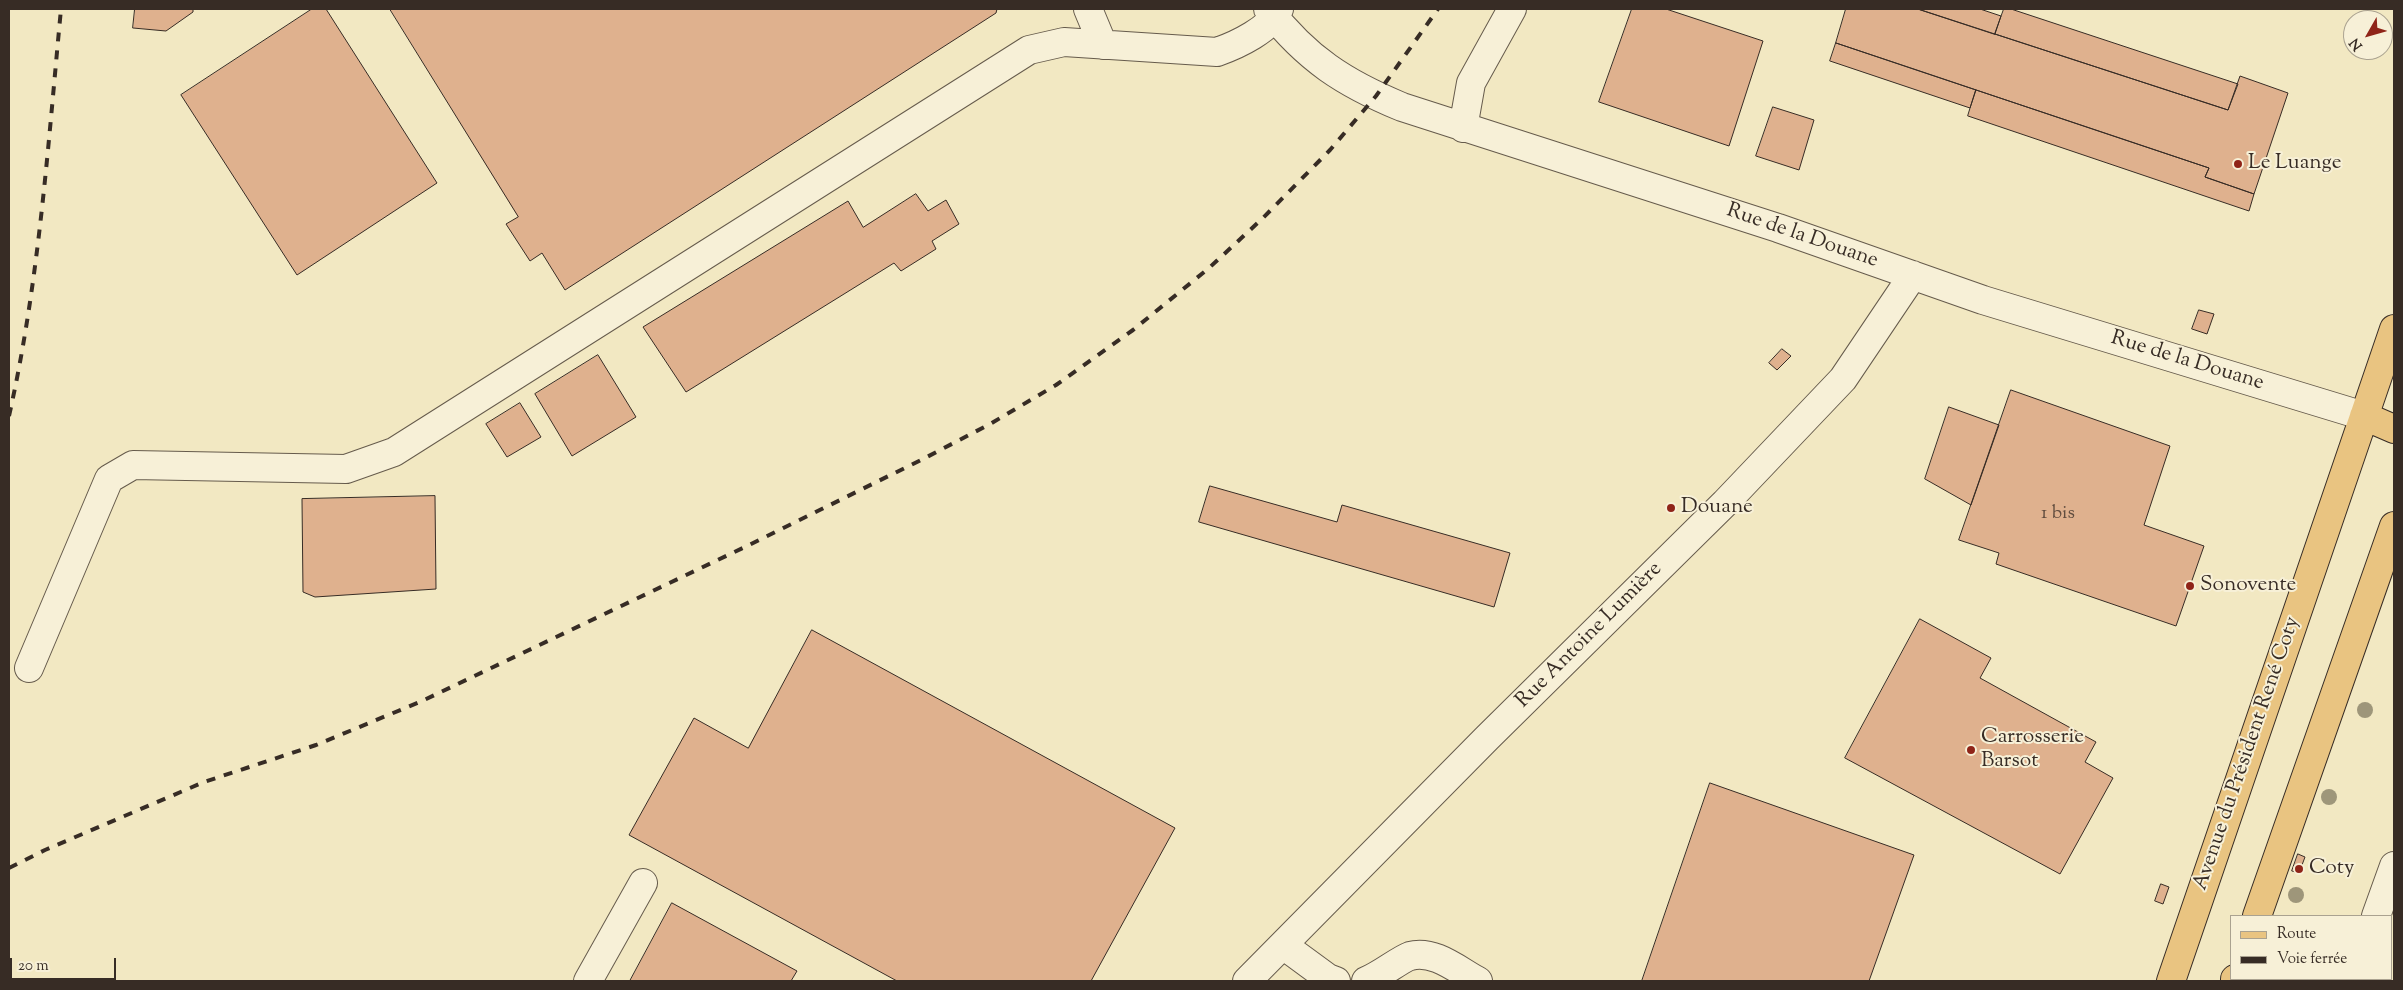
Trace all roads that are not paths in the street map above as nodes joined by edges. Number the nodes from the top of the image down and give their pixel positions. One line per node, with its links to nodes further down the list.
1 (1088, 9): 4 (street)
2 (1512, 9): 5 (street)
3 (1274, 12): 4 (street); 5 (street, Rue de la Douane)
4 (1103, 45): 11 (street)
5 (1462, 128): 6 (street, Rue de la Douane)
6 (1913, 275): 8 (street, Rue de la Douane); 16 (street, Rue Antoine Lumière)
7 (2394, 329): 8 (main road, Avenue du Président René Coty)
8 (2364, 416): 9 (main road); 22 (main road, Avenue du Président René Coty)
9 (2394, 429)
10 (2394, 526): 14 (main road)
11 (29, 668)
12 (2394, 866): 15 (street)
13 (643, 883): 17 (street)
14 (2257, 915)
15 (2376, 915)
16 (1283, 944): 18 (street, Rue Antoine Lumière); 19 (street)
17 (588, 981)
18 (1247, 981)
19 (1336, 981)
20 (1366, 981): 21 (street)
21 (1478, 981)
22 (2171, 981)

